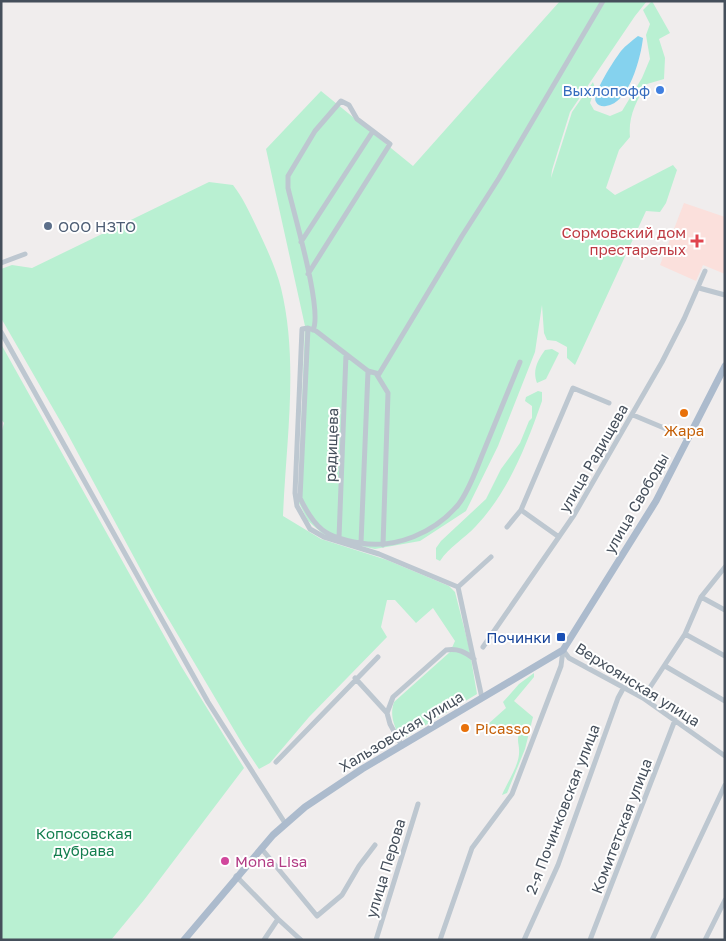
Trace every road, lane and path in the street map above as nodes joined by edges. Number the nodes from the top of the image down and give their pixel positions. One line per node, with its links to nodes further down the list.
1 (603, 1): 16 (street)
2 (373, 131): 3 (street); 3 (street); 7 (street)
3 (301, 242): 7 (street)
4 (25, 254): 5 (street)
5 (1, 263)
6 (705, 271): 8 (street, улица Радищева)
7 (308, 274): 10 (street)
8 (698, 288): 9 (street); 18 (street, улица Радищева)
9 (725, 295)
10 (310, 329): 12 (street); 23 (street); 28 (street)
11 (1, 332): 50 (street)
12 (346, 354): 15 (street); 23 (street, радищева)
13 (520, 362): 25 (street)
14 (725, 366): 19 (main road, улица Свободы)
15 (368, 372): 16 (street); 24 (street)
16 (377, 375): 25 (street)
17 (609, 403): 20 (street)
18 (632, 415): 19 (street); 22 (street, улица Радищева)
19 (688, 438): 33 (main road, улица Свободы)
20 (521, 510): 21 (street); 22 (street)
21 (507, 527)
22 (559, 537): 32 (street, улица Радищева)
23 (339, 538): 24 (street)
24 (361, 543): 25 (street)
25 (383, 545)
26 (491, 557): 28 (street)
27 (725, 567): 29 (street)
28 (458, 587): 36 (street)
29 (701, 598): 30 (street); 31 (street)
30 (725, 610)
31 (685, 634): 34 (street); 37 (street)
32 (483, 647)
33 (563, 650): 39 (street, Верхоянская улица); 40 (main road, Хальзовская улица); 60 (street)
34 (725, 656)
35 (378, 657): 38 (street)
36 (474, 659): 40 (street); 43 (street)
37 (665, 666): 41 (street); 42 (street)
38 (355, 678): 43 (street); 47 (street)
39 (624, 687): 41 (street, Верхоянская улица); 61 (street, 2-я Починковская улица)
40 (482, 698): 45 (main road, Хальзовская улица)
41 (643, 698): 44 (street, Верхоянская улица)
42 (725, 701)
43 (387, 713): 45 (street)
44 (675, 720): 46 (street, Верхоянская улица); 62 (street, Комитетская улица)
45 (402, 746): 50 (main road, Хальзовская улица)
46 (725, 756)
47 (276, 762)
48 (725, 785): 63 (street)
49 (418, 804): 59 (street, улица Перова)
50 (285, 823): 52 (main road, Хальзовская улица)
51 (375, 845): 52 (street)
52 (261, 848): 53 (main road, Хальзовская улица)
53 (236, 876): 55 (street); 56 (main road, Хальзовская улица)
54 (725, 900): 64 (street)
55 (278, 919): 57 (street); 58 (street)
56 (184, 940)
57 (264, 940)
58 (301, 940)
59 (376, 940)
60 (440, 940)
61 (524, 940)
62 (590, 940)
63 (652, 940)
64 (705, 940)

